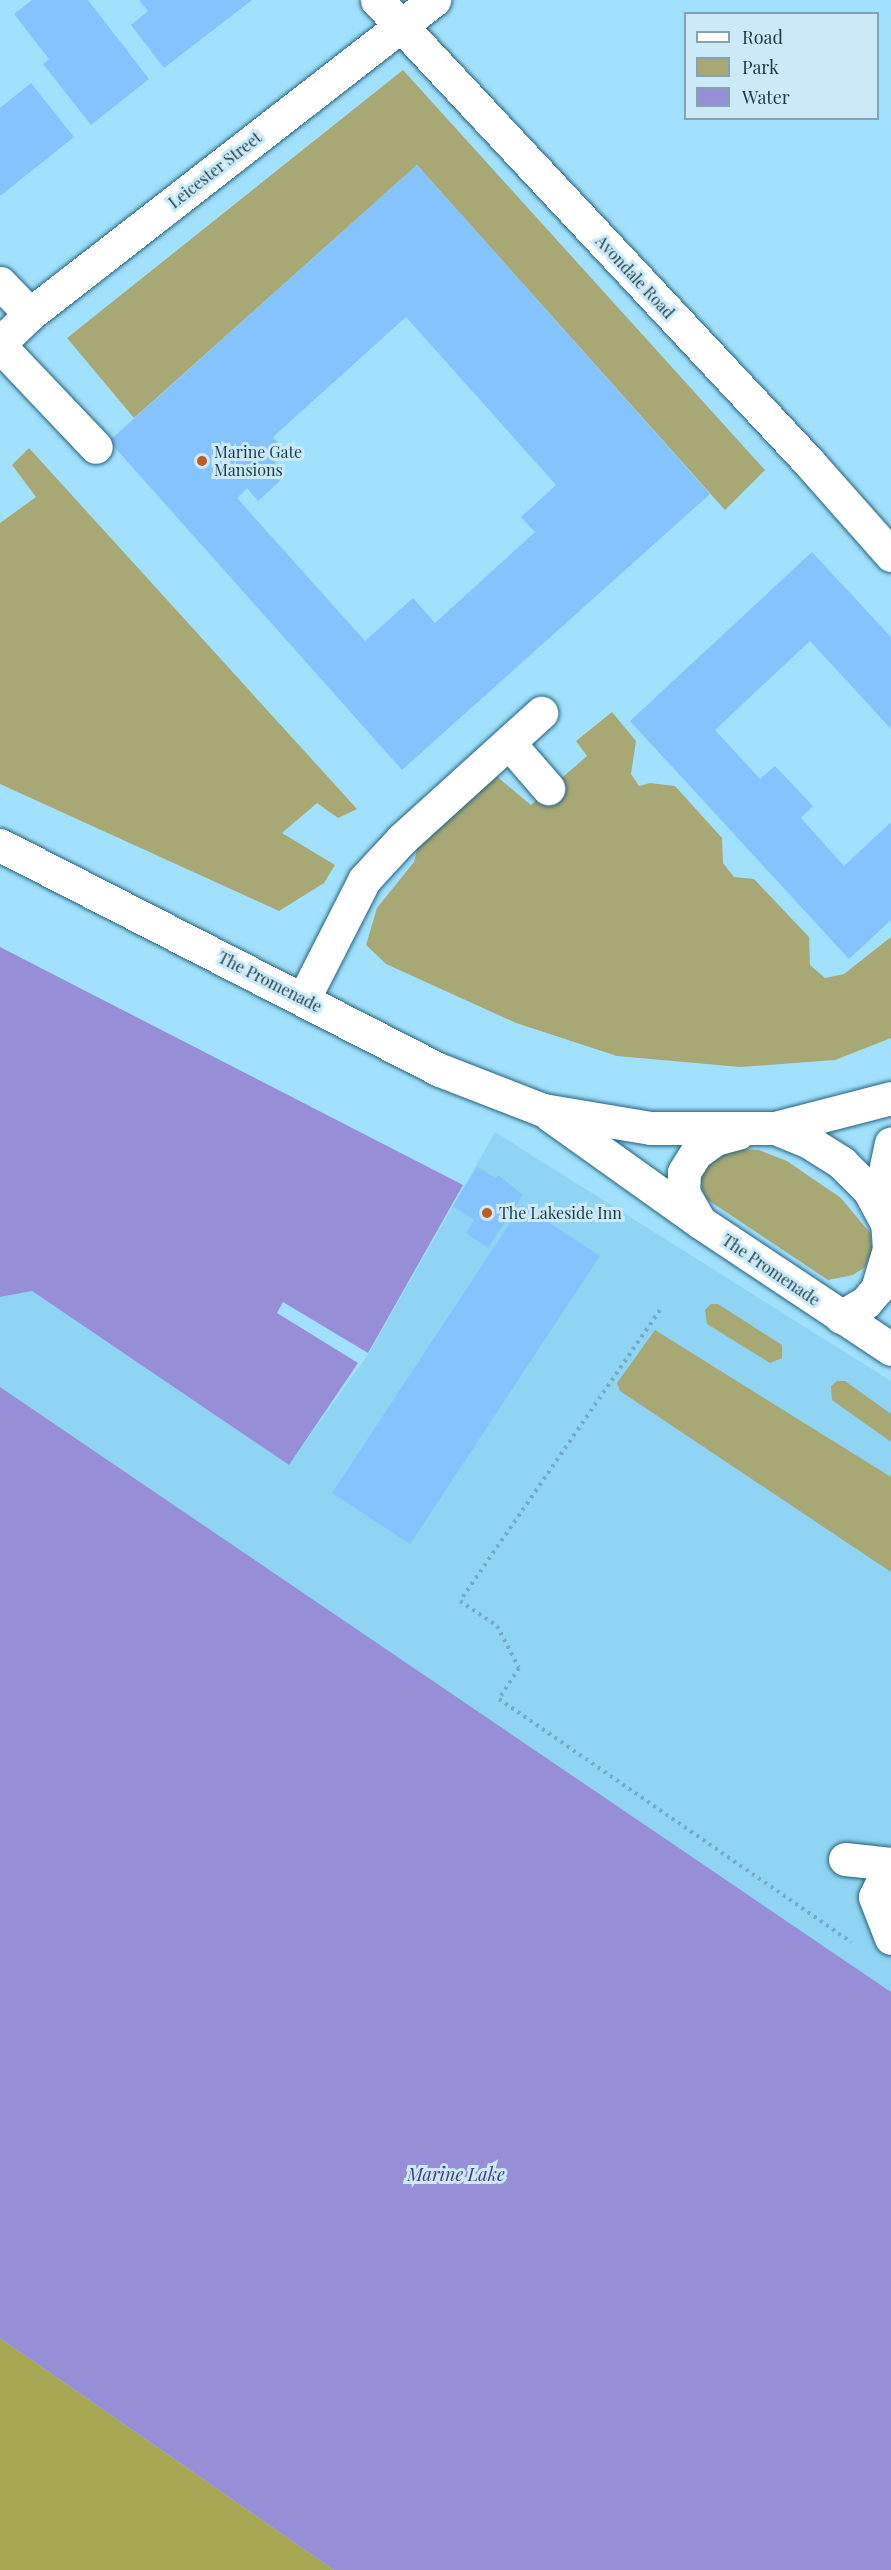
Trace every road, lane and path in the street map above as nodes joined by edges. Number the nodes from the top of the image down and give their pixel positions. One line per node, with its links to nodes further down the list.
1 (376, 0): 3 (main road, Avondale Road)
2 (434, 0): 3 (main road, Leicester Street)
3 (400, 27): 5 (main road, Leicester Street); 8 (main road, Avondale Road)
4 (0, 284): 5 (main road)
5 (30, 314): 6 (main road, Leicester Street)
6 (0, 345): 7 (main road)
7 (96, 447)
8 (891, 555)
9 (541, 713): 10 (main road)
10 (509, 743): 11 (main road); 13 (main road)
11 (549, 788)
12 (0, 844): 13 (main road, The Promenade)
13 (304, 998): 15 (main road, The Promenade)
14 (891, 1098): 16 (main road)
15 (543, 1110): 16 (main road, The Promenade); 19 (main road, The Promenade)
16 (766, 1128): 18 (main road, The Promenade); 19 (main road, The Promenade)
17 (891, 1143): 18 (main road)
18 (885, 1219): 21 (main road)
19 (700, 1222): 21 (main road, The Promenade)
20 (660, 1310): 25 (path)
21 (841, 1317): 22 (main road, The Promenade)
22 (891, 1349)
23 (845, 1859): 24 (main road)
24 (890, 1865): 25 (main road)
25 (876, 1944)

